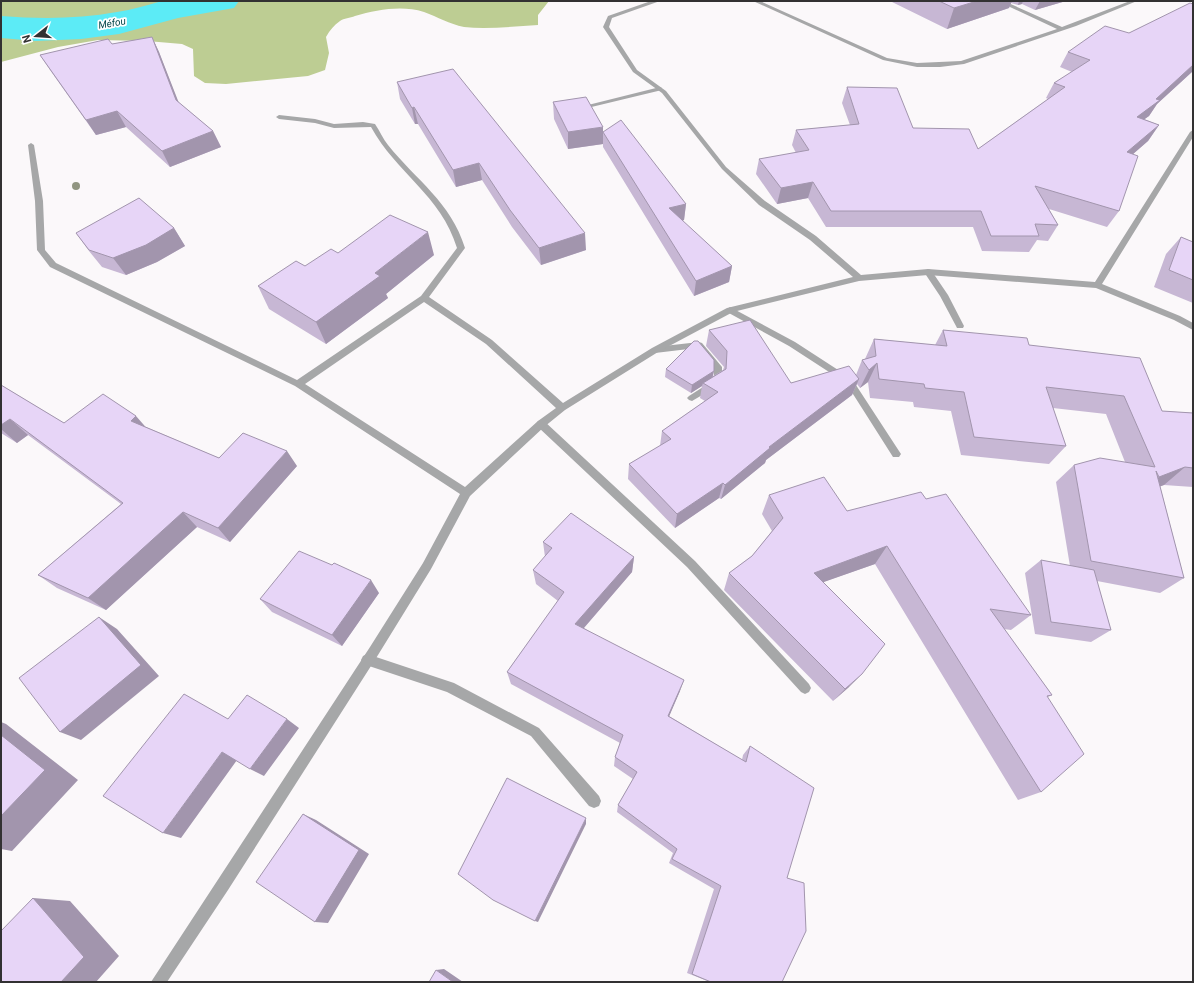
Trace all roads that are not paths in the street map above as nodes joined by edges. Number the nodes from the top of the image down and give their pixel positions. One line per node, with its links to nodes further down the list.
1 (657, 1): 6 (street)
2 (756, 1): 5 (street)
3 (1000, 1): 5 (street)
4 (1134, 1): 5 (street)
5 (1062, 29)
6 (660, 89): 7 (street); 12 (street)
7 (578, 108)
8 (279, 117): 14 (street)
9 (1193, 132): 13 (street)
10 (31, 145): 19 (street)
11 (928, 272): 12 (street); 13 (street); 16 (street)
12 (859, 278): 15 (street)
13 (1097, 285): 17 (street)
14 (424, 298): 19 (street); 21 (street)
15 (730, 310): 18 (street); 23 (street)
16 (960, 326)
17 (1193, 327)
18 (655, 350): 20 (street); 21 (street)
19 (298, 384): 24 (street)
20 (692, 398)
21 (562, 408): 22 (street)
22 (541, 424): 24 (street); 26 (street)
23 (896, 454)
24 (466, 492): 25 (street)
25 (367, 660): 27 (street); 28 (street)
26 (805, 688)
27 (594, 801)
28 (158, 982)

